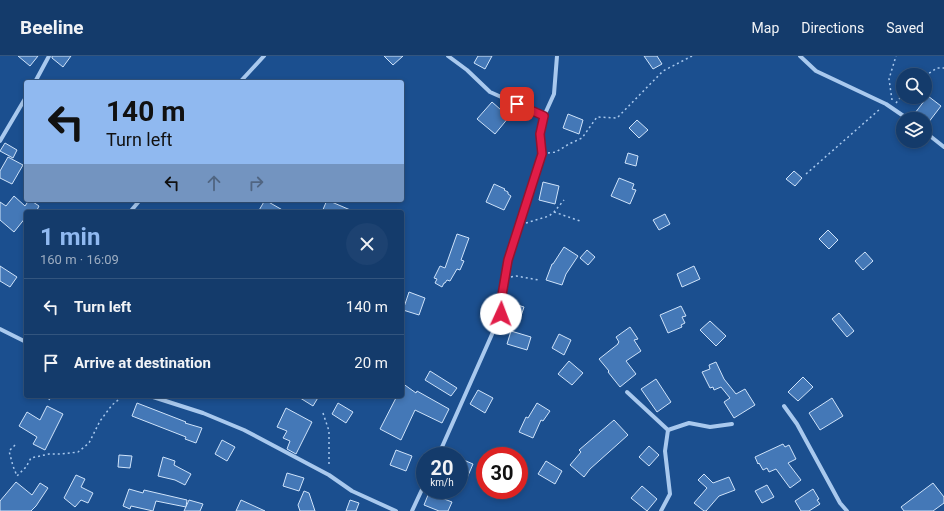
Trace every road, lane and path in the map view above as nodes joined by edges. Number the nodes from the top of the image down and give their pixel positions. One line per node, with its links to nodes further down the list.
1 (49, 56): 10 (street)
2 (264, 56): 11 (street)
3 (448, 56): 17 (street)
4 (557, 56): 17 (street)
5 (692, 56): 21 (path)
6 (800, 56): 13 (street)
7 (896, 56): 15 (path)
8 (944, 68): 9 (path)
9 (932, 72)
10 (36, 80)
11 (242, 80)
12 (24, 100): 19 (street)
13 (886, 104): 15 (street); 22 (path)
14 (896, 104): 15 (path)
15 (893, 108): 16 (street)
16 (898, 112)
17 (544, 116): 21 (street)
18 (932, 137): 20 (street)
19 (0, 141)
20 (944, 146)
21 (542, 154): 28 (street)
22 (806, 174)
23 (564, 200): 26 (path)
24 (138, 202): 25 (street)
25 (132, 210)
26 (554, 212): 27 (path); 28 (path)
27 (580, 220)
28 (518, 229): 29 (street)
29 (505, 279): 30 (path); 41 (street)
30 (539, 280)
31 (0, 329): 32 (street)
32 (24, 341)
33 (627, 392): 39 (street)
34 (120, 398): 40 (path)
35 (156, 398): 42 (street)
36 (784, 406): 47 (street)
37 (323, 413): 42 (path)
38 (732, 424): 39 (street)
39 (668, 430): 46 (street)
40 (15, 445)
41 (442, 447)
42 (329, 475): 44 (street)
43 (418, 499): 45 (street)
44 (396, 511)
45 (412, 511)
46 (661, 511)
47 (847, 511)

